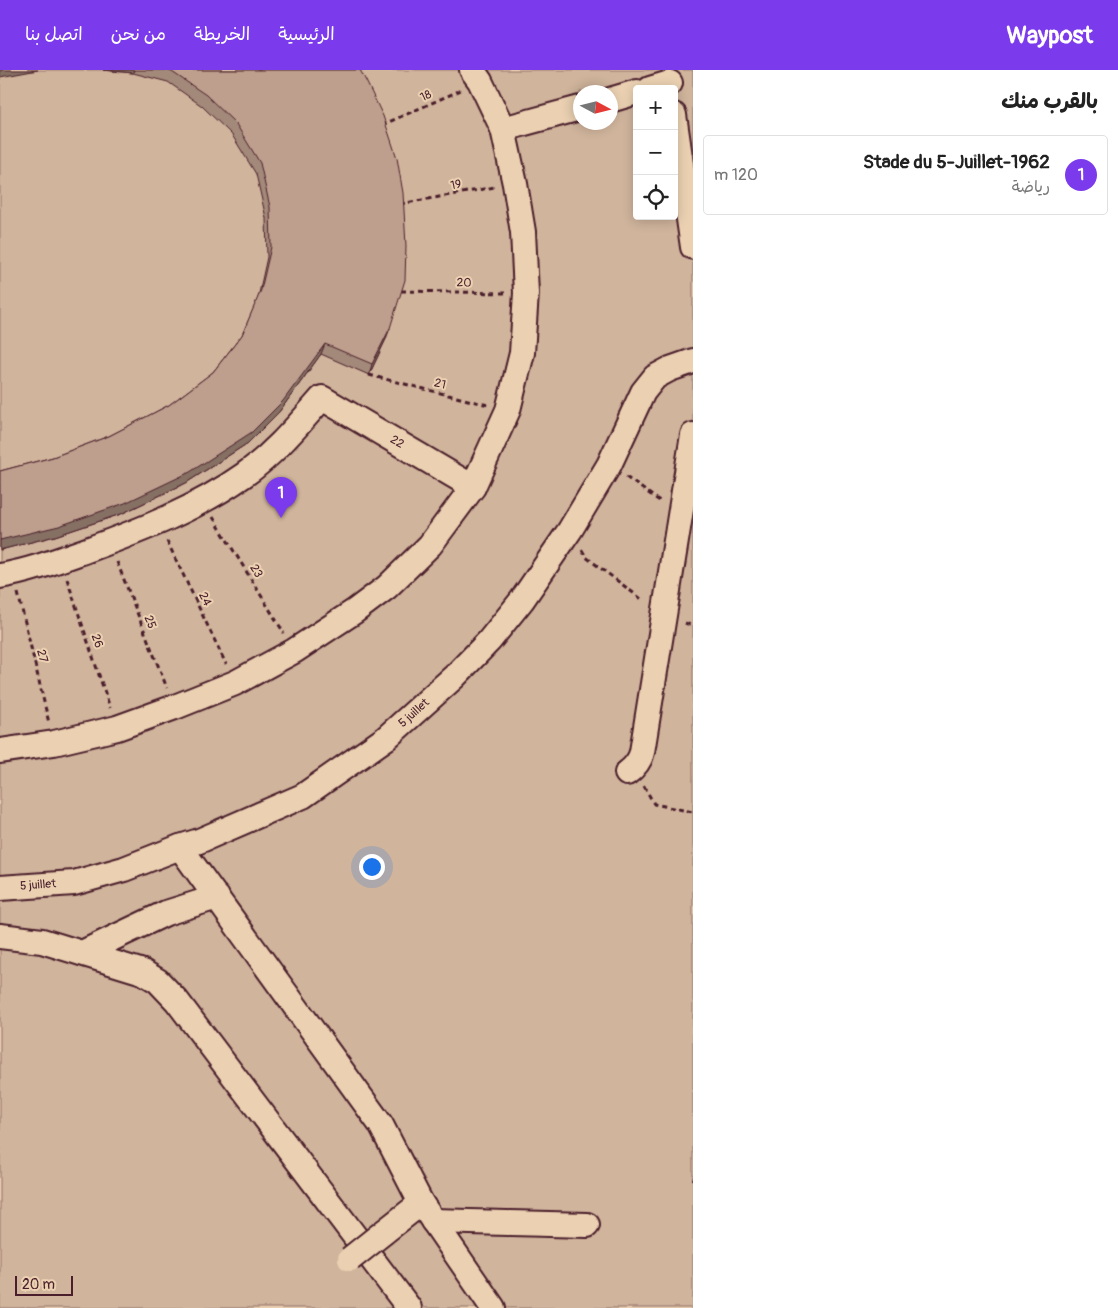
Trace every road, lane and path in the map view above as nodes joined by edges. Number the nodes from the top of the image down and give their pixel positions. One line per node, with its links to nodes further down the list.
1 (476, 76): 5 (path, 18); 6 (lane)
2 (633, 93): 3 (lane)
3 (618, 98)
4 (573, 110): 6 (lane)
5 (379, 126)
6 (503, 129): 8 (lane)
7 (676, 130): 10 (lane)
8 (515, 184): 9 (path, 19); 12 (lane)
9 (399, 204)
10 (693, 247)
11 (401, 291): 12 (path, 20)
12 (526, 293): 15 (lane)
13 (693, 361): 17 (lane, 5 juillet)
14 (368, 375): 15 (path, 21)
15 (508, 410): 18 (lane)
16 (693, 435): 20 (lane)
17 (609, 465): 20 (path); 22 (lane, 5 juillet)
18 (473, 487): 19 (lane, 22); 28 (lane)
19 (204, 501): 21 (lane); 28 (path, 23)
20 (680, 516): 26 (lane)
21 (158, 523): 23 (lane); 29 (path, 24)
22 (570, 530): 26 (path); 36 (lane, 5 juillet)
23 (109, 542): 24 (lane); 30 (path, 25)
24 (61, 560): 25 (lane); 31 (path, 26)
25 (7, 575): 32 (path, 27)
26 (664, 615): 27 (path); 34 (lane)
27 (693, 626)
28 (294, 651): 29 (lane)
29 (235, 683): 30 (lane)
30 (175, 707): 31 (lane)
31 (117, 728): 32 (lane)
32 (54, 743): 33 (lane)
33 (0, 751)
34 (631, 771): 35 (path)
35 (693, 812)
36 (180, 847): 37 (lane, 5 juillet); 38 (lane)
37 (0, 888)
38 (217, 897): 40 (lane); 41 (lane)
39 (0, 936): 40 (lane)
40 (82, 953): 44 (lane)
41 (427, 1212): 42 (lane); 43 (lane, bridge); 45 (lane)
42 (587, 1225)
43 (350, 1258)
44 (408, 1308)
45 (493, 1308)

